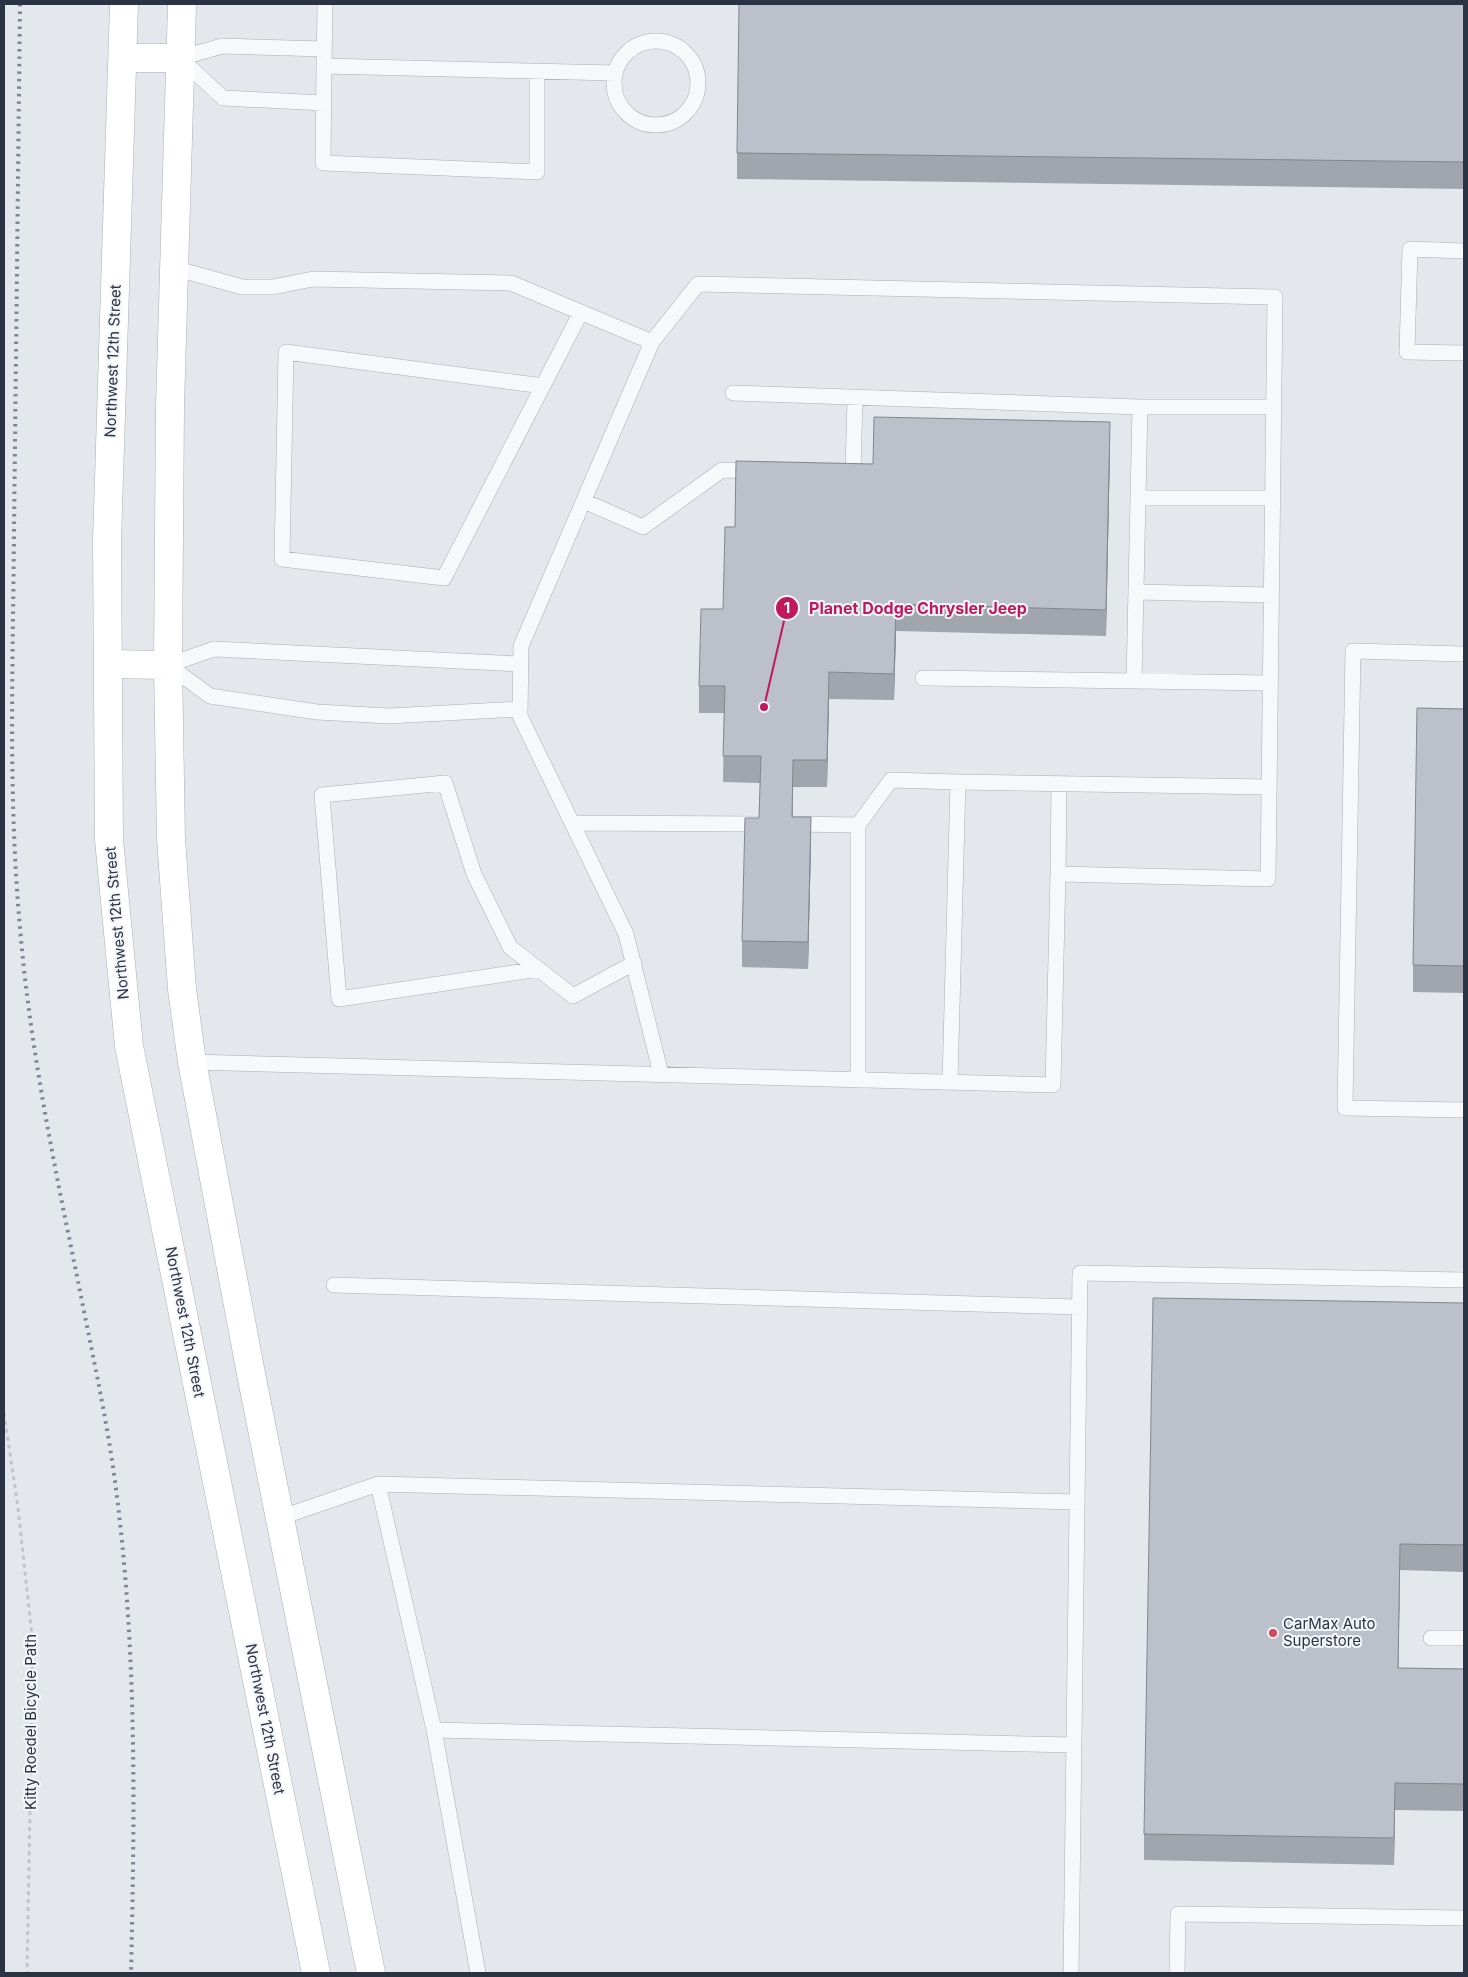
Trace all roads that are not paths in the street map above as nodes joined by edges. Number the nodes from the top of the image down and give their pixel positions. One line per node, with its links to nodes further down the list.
1 (124, 4): 5 (main road, Northwest 12th Street)
2 (182, 4): 6 (main road)
3 (325, 4): 4 (lane)
4 (324, 49): 6 (lane); 7 (lane)
5 (123, 58): 6 (main road); 29 (main road, Northwest 12th Street)
6 (180, 58): 10 (lane); 12 (main road)
7 (324, 66): 8 (lane); 10 (lane)
8 (538, 71): 9 (lane); 10 (lane)
9 (615, 72): 9 (lane)
10 (324, 103)
11 (1464, 251): 15 (lane)
12 (174, 268): 13 (lane); 30 (main road)
13 (581, 312): 14 (lane); 16 (lane)
14 (652, 342): 20 (lane); 25 (lane)
15 (1464, 353)
16 (543, 386): 16 (lane)
17 (734, 393): 18 (lane)
18 (855, 397): 19 (lane); 22 (lane)
19 (1140, 407): 20 (lane); 23 (lane)
20 (1273, 407): 24 (lane)
21 (769, 471): 25 (lane)
22 (825, 472)
23 (1138, 498): 24 (lane); 26 (lane)
24 (1272, 498): 27 (lane)
25 (584, 501): 31 (lane)
26 (1136, 592): 27 (lane); 33 (lane)
27 (1271, 595): 34 (lane)
28 (1464, 654): 50 (lane)
29 (108, 664): 30 (main road); 62 (main road, Northwest 12th Street)
30 (168, 664): 31 (lane); 35 (lane); 46 (main road)
31 (520, 664): 35 (lane)
32 (923, 678): 33 (lane)
33 (1134, 681): 34 (lane)
34 (1270, 683): 38 (lane)
35 (520, 709): 39 (lane)
36 (958, 782): 37 (lane); 42 (lane); 49 (lane)
37 (1059, 784): 38 (lane); 43 (lane)
38 (1269, 787): 43 (lane)
39 (572, 823): 40 (lane); 44 (lane)
40 (760, 824)
41 (792, 824): 42 (lane)
42 (858, 825): 48 (lane)
43 (1058, 874): 49 (lane)
44 (634, 963): 45 (lane); 47 (lane)
45 (539, 969): 45 (lane)
46 (192, 1062): 47 (lane); 56 (main road)
47 (661, 1074): 48 (lane)
48 (858, 1080): 49 (lane)
49 (950, 1082)
50 (1464, 1110)
51 (1464, 1280): 53 (lane)
52 (334, 1285): 53 (lane)
53 (1080, 1307): 55 (lane)
54 (378, 1484): 55 (lane); 56 (lane); 59 (lane)
55 (1077, 1502): 60 (lane)
56 (279, 1518): 63 (main road)
57 (1431, 1638): 58 (lane)
58 (1464, 1638)
59 (434, 1730): 60 (lane); 64 (lane)
60 (1074, 1745): 65 (lane)
61 (1464, 1918): 66 (lane)
62 (316, 1973)
63 (371, 1973)
64 (478, 1973)
65 (1071, 1973)
66 (1177, 1973)

